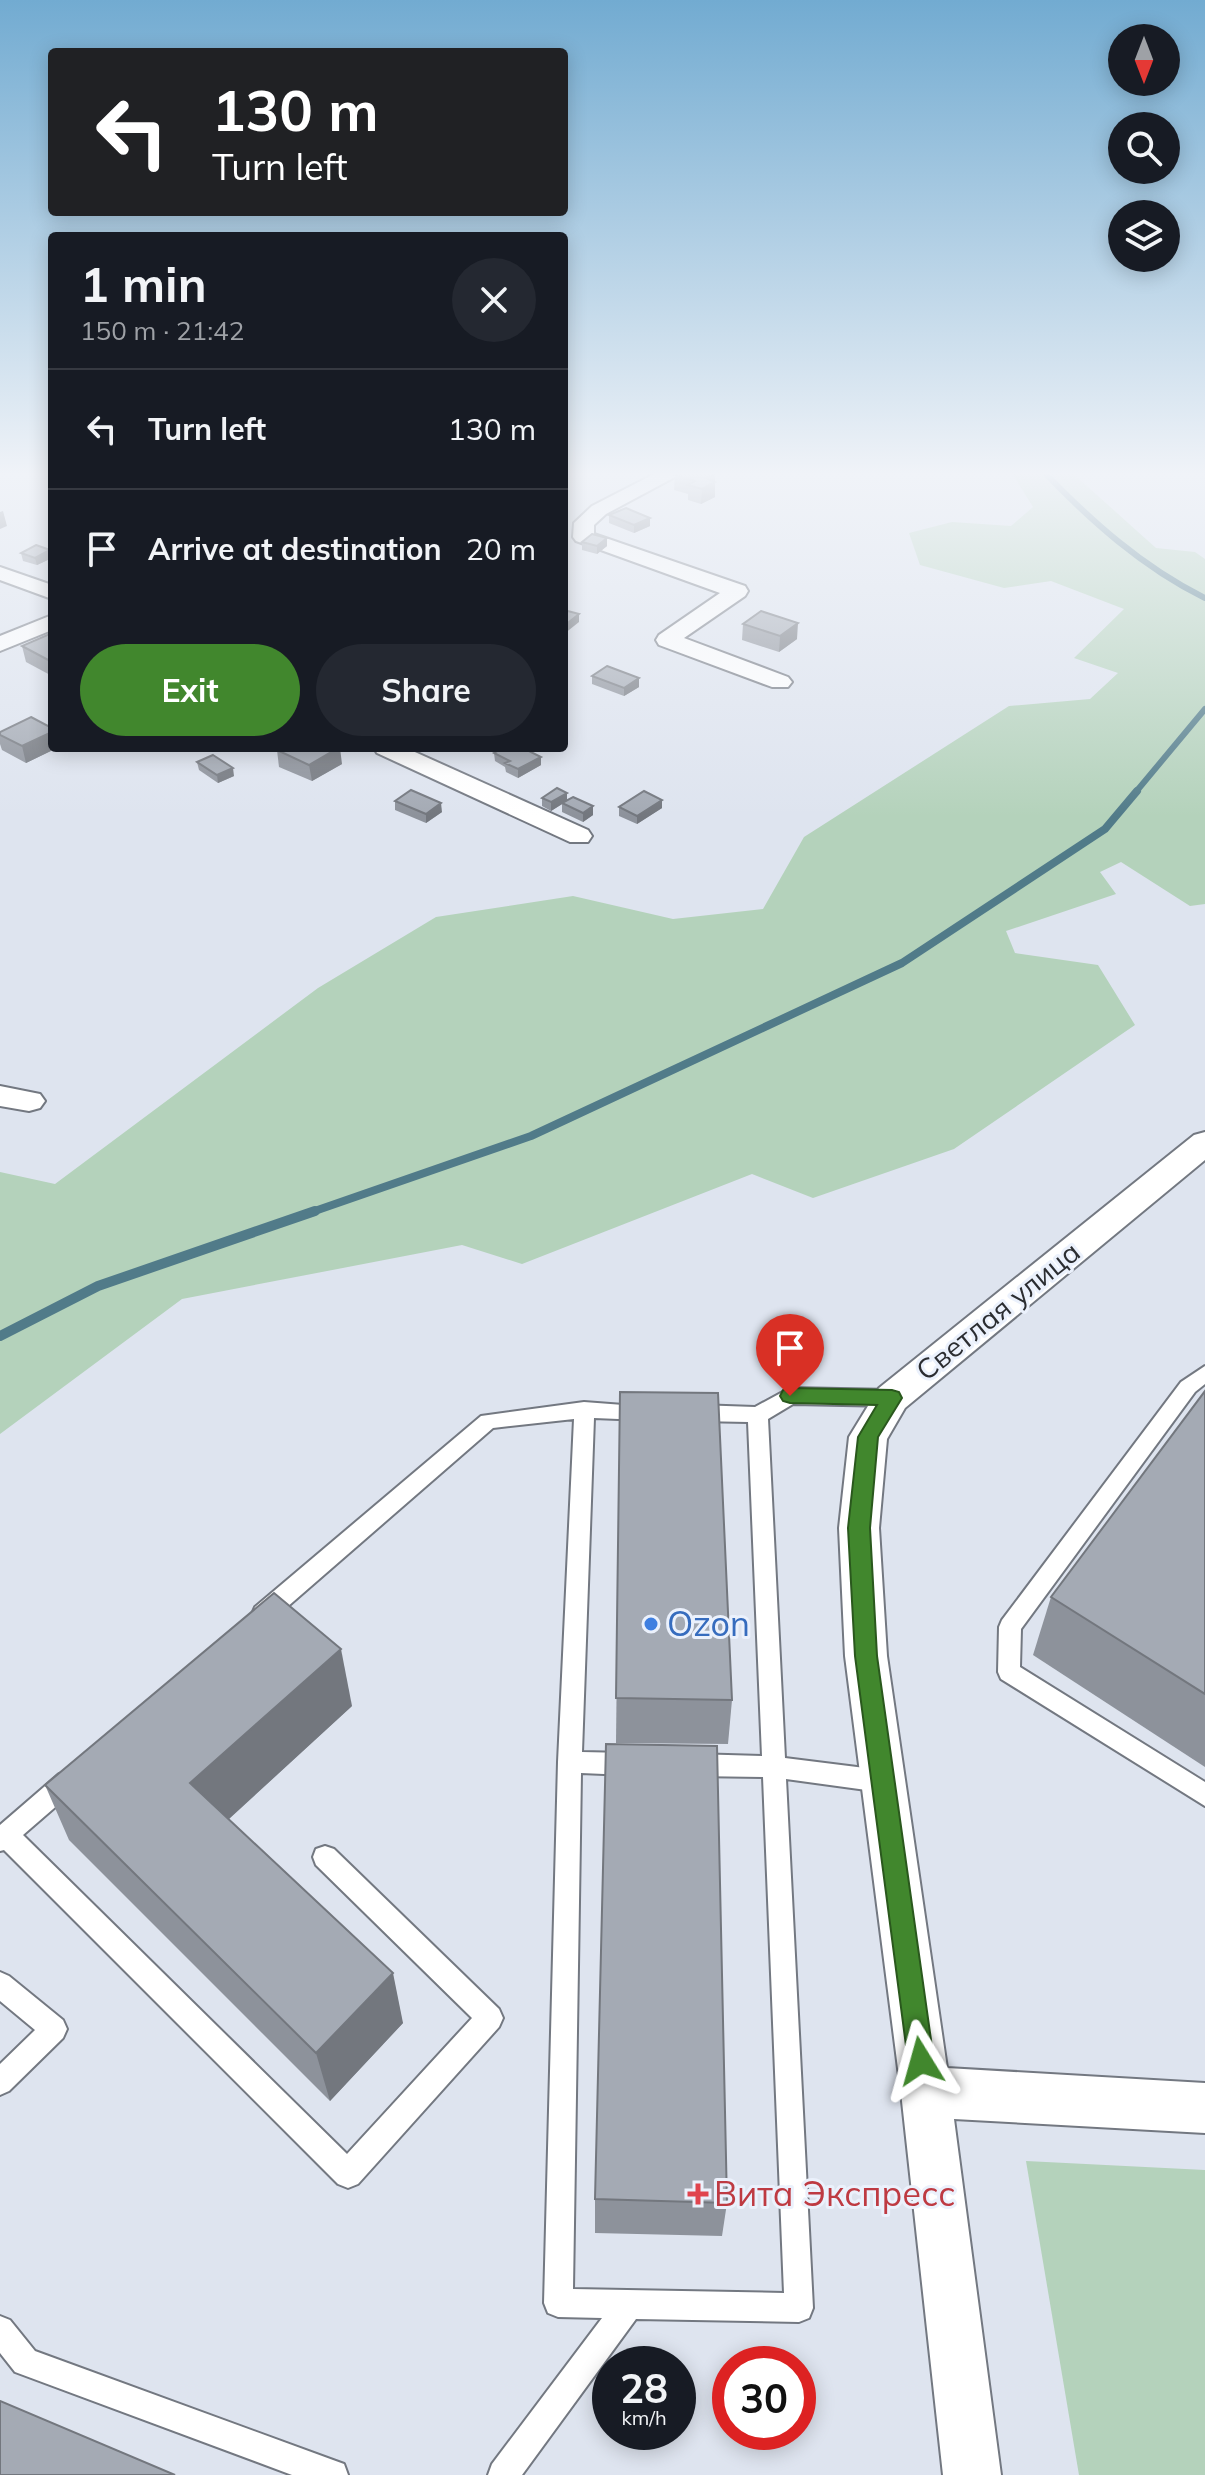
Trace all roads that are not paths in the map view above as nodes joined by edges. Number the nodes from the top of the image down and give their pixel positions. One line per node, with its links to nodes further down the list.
1 (721, 586): 4 (street)
2 (48, 624): 3 (street)
3 (0, 644)
4 (780, 682)
5 (395, 752): 6 (street)
6 (579, 836)
7 (1205, 1143): 9 (street, Светлая улица)
8 (1205, 1373): 17 (lane)
9 (892, 1398): 11 (lane); 16 (street, Светлая улица)
10 (584, 1410): 11 (lane); 12 (lane); 13 (lane)
11 (758, 1415): 14 (lane)
12 (247, 1628)
13 (570, 1762): 14 (lane); 24 (lane)
14 (773, 1767): 16 (lane); 24 (lane)
15 (78, 1773): 18 (lane)
16 (881, 1781): 22 (street, Светлая улица)
17 (1205, 1795)
18 (3, 1837): 19 (lane)
19 (325, 1857)
20 (0, 1985): 21 (lane)
21 (0, 2082)
22 (926, 2092): 23 (street); 28 (street, Светлая улица)
23 (1205, 2108)
24 (629, 2305): 27 (lane)
25 (0, 2330): 26 (lane)
26 (333, 2475)
27 (503, 2475)
28 (972, 2475)

